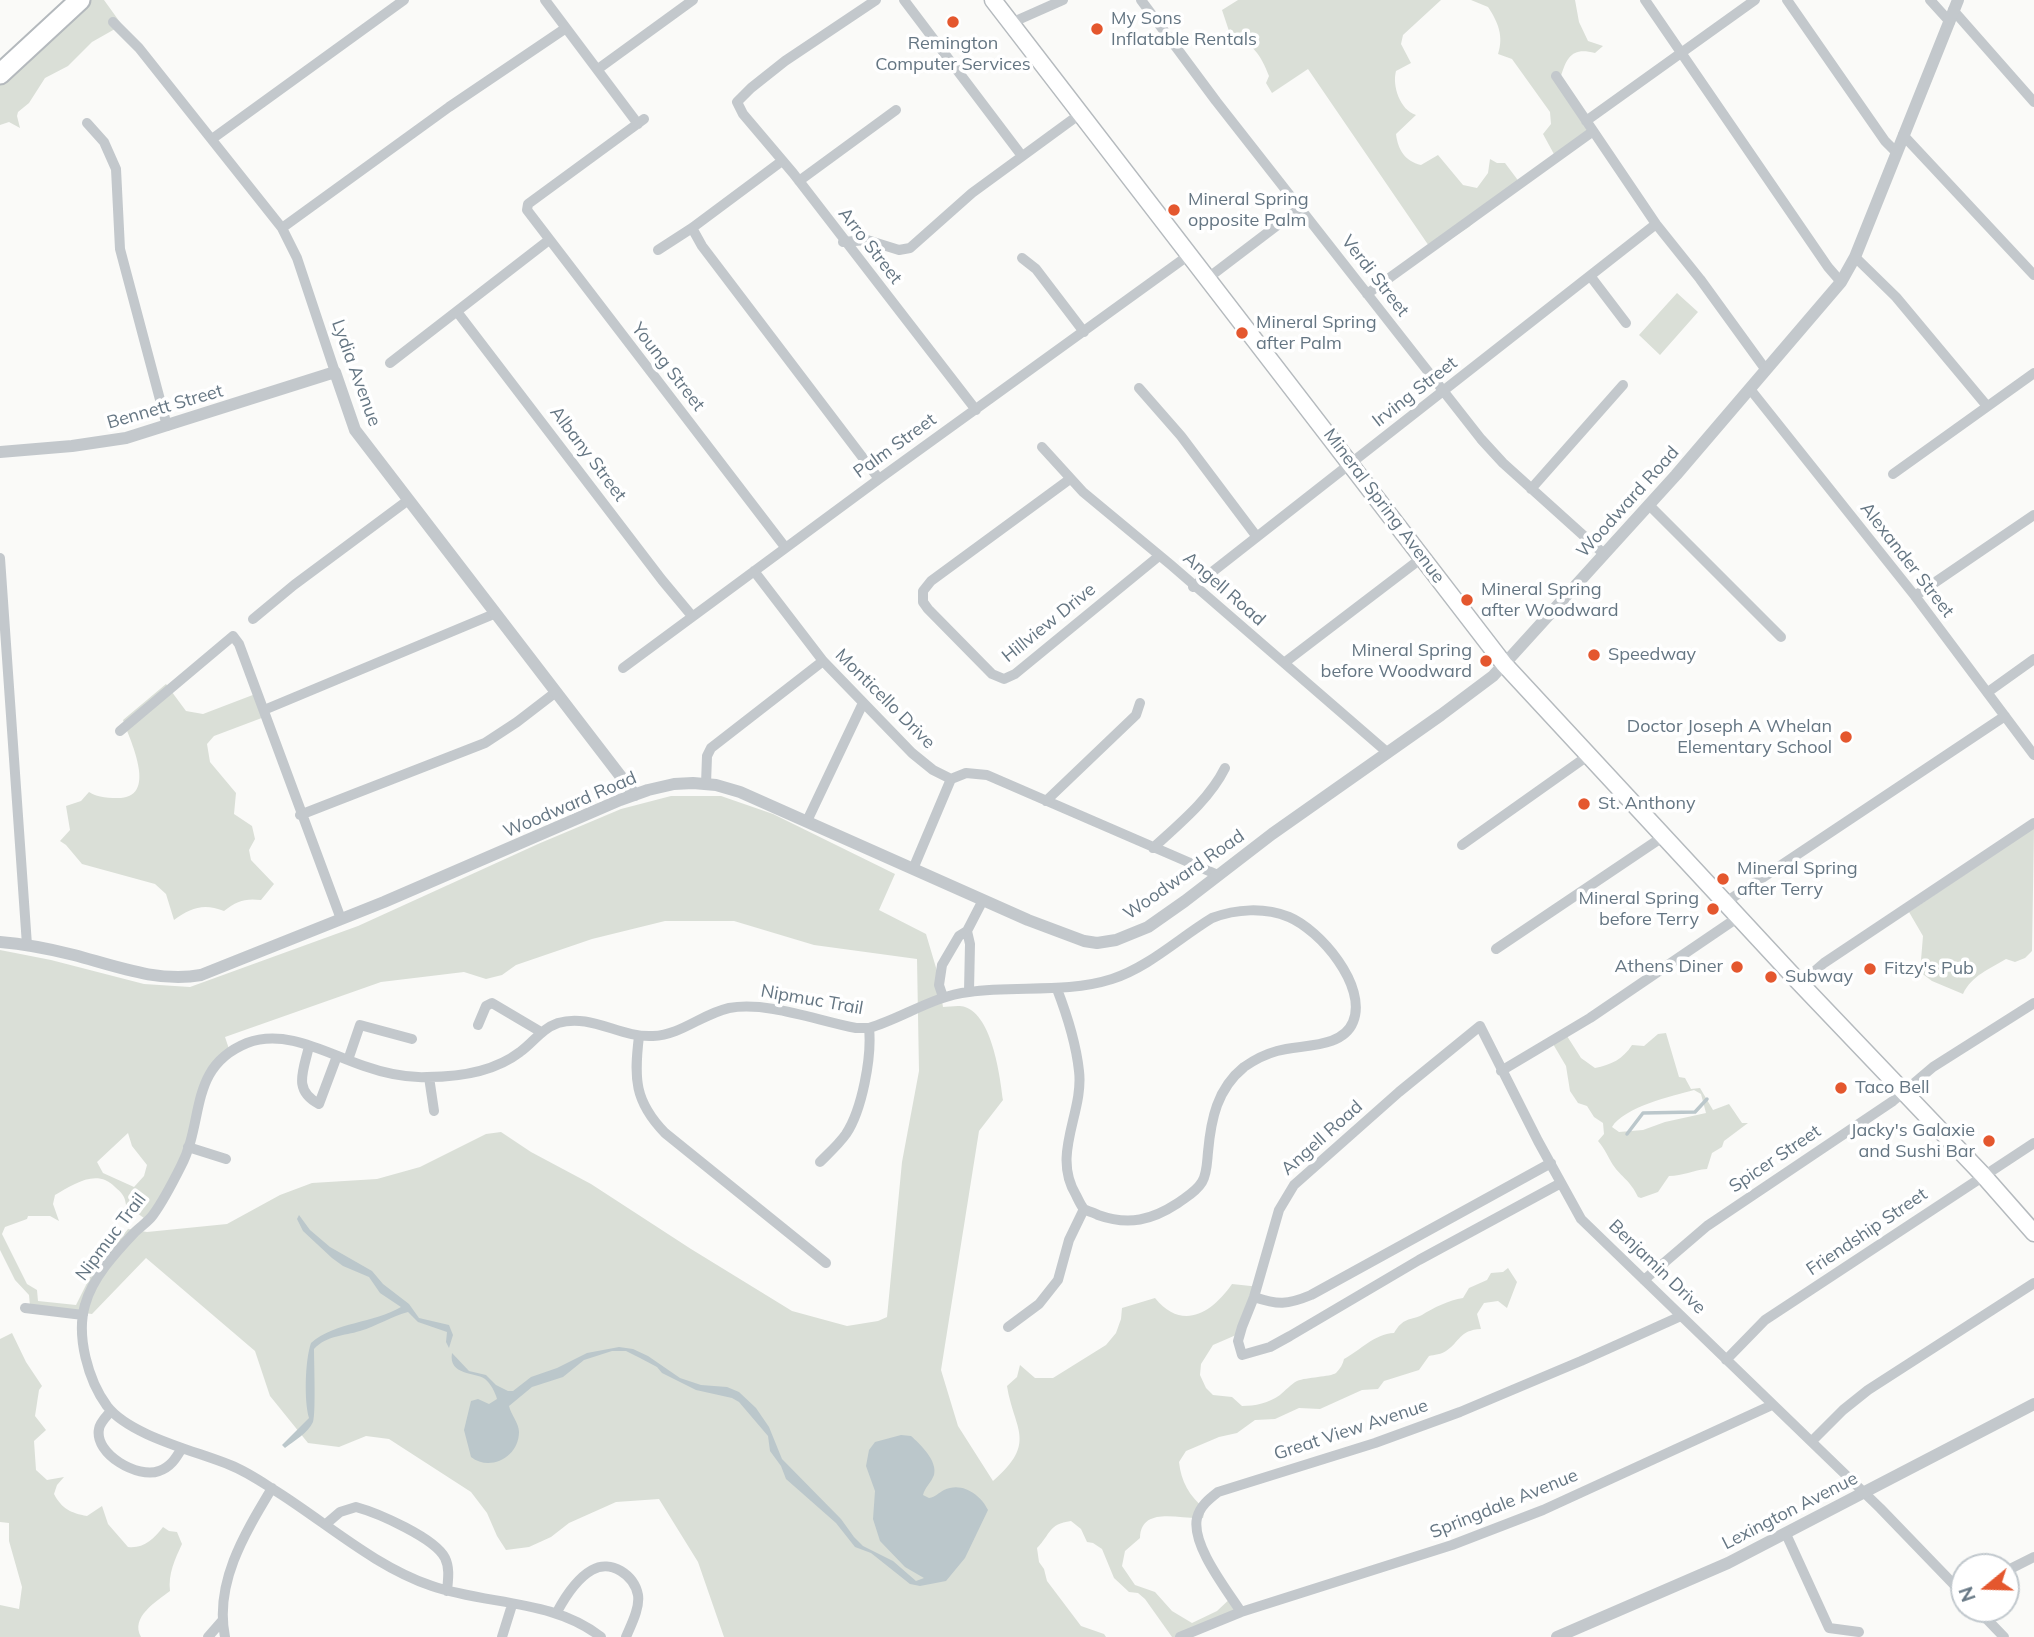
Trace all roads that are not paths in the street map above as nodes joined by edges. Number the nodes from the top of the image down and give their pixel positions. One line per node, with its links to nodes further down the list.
1 (80, 0): 19 (highway)
2 (404, 0): 28 (street)
3 (545, 0): 17 (street)
4 (693, 0): 20 (street)
5 (876, 0): 31 (street, Arro Street)
6 (904, 0): 30 (street)
7 (993, 0): 16 (main road, Mineral Spring Avenue)
8 (1063, 0): 16 (street)
9 (1141, 0): 33 (street, Verdi Street)
10 (1645, 0): 18 (street)
11 (1755, 0): 18 (street)
12 (1787, 0): 29 (street)
13 (1930, 0): 14 (street)
14 (1953, 11): 22 (street); 27 (street, Woodward Road)
15 (113, 22): 28 (street, Lydia Avenue)
16 (1011, 23): 24 (main road, Mineral Spring Avenue)
17 (566, 28): 20 (street); 35 (street)
18 (1681, 53): 26 (street); 46 (street)
19 (4, 66)
20 (598, 69): 37 (street, Young Street)
21 (1556, 76): 26 (street)
22 (2034, 102)
23 (896, 110): 32 (street)
24 (1080, 114): 30 (street); 40 (main road, Mineral Spring Avenue)
25 (87, 123): 61 (street)
26 (1589, 126): 34 (street); 47 (street)
27 (1903, 135): 29 (street, Woodward Road); 43 (street)
28 (212, 139): 35 (street, Lydia Avenue)
29 (1896, 152): 41 (street, Woodward Road)
30 (1022, 156): 38 (street)
31 (782, 161): 32 (street, Arro Street); 36 (street)
32 (799, 181): 38 (street, Arro Street)
33 (1300, 208): 45 (street); 47 (street, Verdi Street)
34 (1656, 224): 44 (street, Irving Street); 52 (street)
35 (282, 228): 53 (street, Lydia Avenue)
36 (692, 228): 39 (street); 66 (street)
37 (549, 240): 48 (street); 73 (street, Young Street)
38 (843, 242): 60 (street, Arro Street)
39 (658, 250)
40 (1189, 255): 45 (main road, Mineral Spring Avenue); 50 (street, Palm Street)
41 (1855, 257): 46 (street, Woodward Road); 59 (street)
42 (1022, 258): 50 (street)
43 (2034, 275)
44 (1591, 277): 49 (street); 58 (street, Irving Street)
45 (1208, 278): 64 (main road, Mineral Spring Avenue)
46 (1841, 282): 52 (street, Woodward Road)
47 (1367, 294): 58 (street, Verdi Street)
48 (458, 313): 51 (street); 82 (street, Albany Street)
49 (1626, 323)
50 (1084, 332): 60 (street, Palm Street)
51 (390, 363)
52 (1766, 370): 57 (street, Woodward Road)
53 (335, 372): 61 (street, Bennett Street); 69 (street, Lydia Avenue)
54 (2034, 373): 59 (street)
55 (1622, 386): 68 (street)
56 (1139, 388): 72 (street)
57 (1750, 389): 70 (street, Woodward Road); 80 (street, Alexander Street)
58 (1444, 393): 64 (street, Irving Street); 68 (street, Verdi Street)
59 (1987, 406): 65 (street)
60 (976, 410): 66 (street, Palm Street)
61 (167, 426): 63 (street, Bennett Street)
62 (1042, 447): 67 (street, Angell Road)
63 (0, 452)
64 (1352, 464): 72 (street, Irving Street); 76 (main road, Mineral Spring Avenue)
65 (1893, 474)
66 (879, 479): 73 (street, Palm Street)
67 (1070, 479): 75 (street, Angell Road); 75 (street, Hillview Drive)
68 (1531, 489): 74 (street, Verdi Street)
69 (407, 501): 81 (street, Lydia Avenue); 83 (street)
70 (1649, 505): 74 (street, Woodward Road); 84 (street)
71 (2034, 515): 80 (street)
72 (1257, 537): 79 (street, Irving Street)
73 (785, 548): 78 (street, Palm Street)
74 (1604, 554): 87 (street, Woodward Road)
75 (1159, 556): 79 (street, Angell Road)
76 (1423, 557): 87 (main road, Mineral Spring Avenue); 88 (street)
77 (0, 558): 96 (street)
78 (754, 571): 82 (street, Palm Street); 86 (street, Monticello Drive)
79 (1193, 587): 88 (street, Angell Road)
80 (1915, 596): 91 (street, Alexander Street)
81 (494, 614): 90 (street, Lydia Avenue); 94 (street)
82 (692, 616): 89 (street, Palm Street)
83 (253, 619)
84 (1781, 637)
85 (2034, 659): 91 (street)
86 (823, 661): 92 (street, Monticello Drive); 103 (street)
87 (1506, 662): 98 (street, Woodward Road); 99 (main road, Mineral Spring Avenue)
88 (1284, 663): 98 (street, Angell Road)
89 (623, 668)
90 (556, 692): 104 (street, Lydia Avenue); 106 (street)
91 (1987, 692): 95 (street, Alexander Street)
92 (863, 703): 102 (street, Monticello Drive); 107 (street)
93 (1140, 703): 105 (street)
94 (264, 710): 97 (street); 106 (street)
95 (2005, 716): 100 (street, Alexander Street); 115 (street)
96 (5, 720): 120 (street)
97 (120, 731)
98 (1388, 753): 113 (street, Woodward Road)
99 (1589, 755): 109 (main road, Mineral Spring Avenue); 110 (street)
100 (2034, 755)
101 (1225, 768): 111 (street)
102 (951, 779): 105 (street); 112 (street)
103 (706, 784): 104 (street, Woodward Road); 107 (street, Woodward Road)
104 (635, 795): 117 (street, Woodward Road)
105 (1046, 801): 111 (street)
106 (300, 815): 117 (street)
107 (807, 821): 112 (street, Woodward Road)
108 (2034, 823): 122 (street)
109 (1664, 836): 115 (main road, Mineral Spring Avenue); 121 (street)
110 (1462, 845)
111 (1153, 848): 113 (street)
112 (914, 869): 114 (street, Woodward Road)
113 (1218, 875): 114 (street, Woodward Road)
114 (983, 900): 118 (street)
115 (1726, 902): 116 (main road, Mineral Spring Avenue)
116 (1740, 916): 122 (main road, Mineral Spring Avenue); 135 (street)
117 (341, 919): 120 (street, Woodward Road)
118 (967, 931): 124 (street); 125 (street)
119 (0, 942): 120 (street, Woodward Road)
120 (27, 945)
121 (1496, 949)
122 (1801, 983): 137 (main road, Mineral Spring Avenue)
123 (1057, 989): 124 (street, Nipmuc Trail); 146 (street); 146 (street, Nipmuc Trail)
124 (969, 991): 125 (street, Nipmuc Trail)
125 (943, 997): 129 (street, Nipmuc Trail)
126 (2034, 1003): 137 (street, Spicer Street)
127 (478, 1025): 130 (street)
128 (1480, 1026): 135 (street, Benjamin Drive); 151 (street, Angell Road)
129 (869, 1028): 131 (street, Nipmuc Trail); 142 (street)
130 (541, 1032): 131 (street, Nipmuc Trail); 136 (street, Nipmuc Trail)
131 (639, 1036): 148 (street)
132 (412, 1039): 134 (street)
133 (309, 1046): 134 (street, Nipmuc Trail); 134 (street); 140 (street, Nipmuc Trail)
134 (343, 1058): 136 (street, Nipmuc Trail)
135 (1501, 1071): 143 (street, Benjamin Drive)
136 (429, 1077): 138 (street)
137 (1903, 1090): 144 (main road, Mineral Spring Avenue); 149 (street, Spicer Street)
138 (434, 1111)
139 (2034, 1143): 144 (street, Friendship Street)
140 (188, 1147): 141 (street); 153 (street, Nipmuc Trail)
141 (226, 1159)
142 (820, 1162)
143 (1550, 1163): 145 (street, Benjamin Drive); 151 (street)
144 (1983, 1175): 147 (main road, Mineral Spring Avenue); 156 (street, Friendship Street)
145 (1561, 1183): 149 (street, Benjamin Drive); 151 (street, Angell Road)
146 (1084, 1209): 155 (street)
147 (2034, 1233)
148 (826, 1263)
149 (1644, 1280): 154 (street, Benjamin Drive)
150 (2034, 1283): 160 (street)
151 (1254, 1297)
152 (25, 1308): 153 (street)
153 (83, 1315): 159 (street, Nipmuc Trail)
154 (1682, 1316): 156 (street, Benjamin Drive); 170 (street, Great View Avenue)
155 (1008, 1327)
156 (1726, 1360): 158 (street, Benjamin Drive)
157 (2034, 1404): 163 (street, Lexington Avenue)
158 (1772, 1405): 160 (street, Benjamin Drive); 170 (street, Springdale Avenue)
159 (111, 1411): 161 (street, Nipmuc Trail); 161 (street)
160 (1811, 1441): 163 (street, Benjamin Drive)
161 (182, 1448): 162 (street, Nipmuc Trail)
162 (272, 1488): 164 (street, Nipmuc Trail); 171 (street)
163 (1864, 1492): 165 (street, Lexington Avenue); 166 (street, Benjamin Drive)
164 (326, 1524): 167 (street, Nipmuc Trail); 167 (street)
165 (1786, 1534): 173 (street); 180 (street, Lexington Avenue)
166 (1950, 1580)
167 (447, 1591): 168 (street, Nipmuc Trail)
168 (512, 1605): 169 (street, Nipmuc Trail); 176 (street)
169 (557, 1612): 177 (street, Nipmuc Trail); 178 (street)
170 (1241, 1612): 179 (street)
171 (222, 1621): 174 (street); 175 (street)
172 (1990, 1623): 181 (street)
173 (1859, 1632)
174 (208, 1637)
175 (225, 1637)
176 (502, 1637)
177 (601, 1637)
178 (626, 1637)
179 (1180, 1637)
180 (1557, 1637)
181 (2004, 1637)

